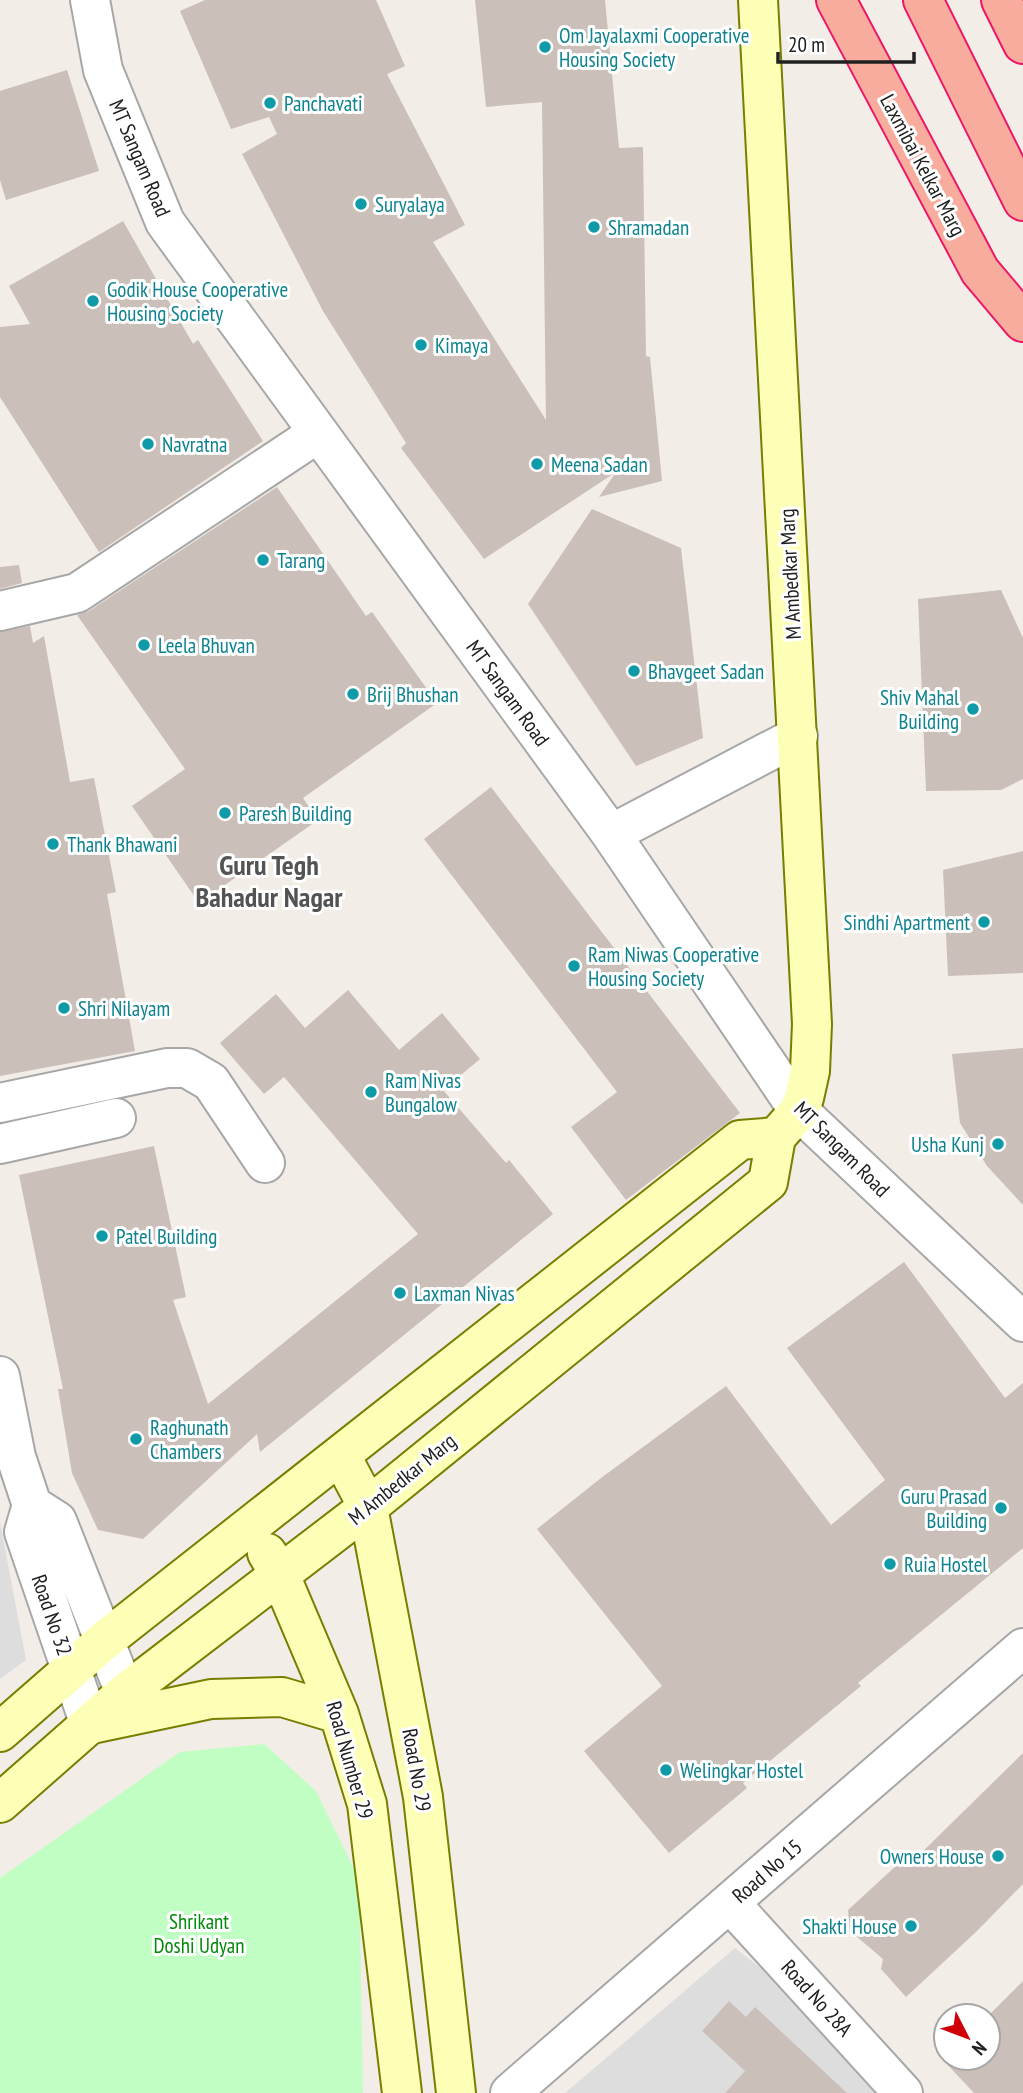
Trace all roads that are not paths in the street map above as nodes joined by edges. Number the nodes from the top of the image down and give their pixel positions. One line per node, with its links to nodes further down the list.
1 (90, 0): 9 (street, MT Sangam Road)
2 (758, 0): 11 (main road, M Ambedkar Marg)
3 (836, 0): 8 (highway, Laxmibai Kelkar Marg)
4 (923, 0): 7 (highway)
5 (1001, 0): 6 (highway)
6 (1023, 44)
7 (1023, 201)
8 (1023, 322)
9 (318, 433): 10 (street); 12 (street, MT Sangam Road)
10 (0, 611)
11 (798, 736): 12 (street); 17 (main road, M Ambedkar Marg)
12 (611, 834): 17 (street, MT Sangam Road)
13 (108, 1061): 14 (street)
14 (0, 1084)
15 (0, 1103): 19 (street)
16 (116, 1118): 18 (street)
17 (787, 1124): 20 (street, MT Sangam Road); 22 (main road); 24 (main road, M Ambedkar Marg)
18 (0, 1144)
19 (265, 1163)
20 (1023, 1322)
21 (0, 1376): 23 (street, Road No 32)
22 (341, 1456): 24 (main road, Road No 29); 25 (main road)
23 (32, 1505): 27 (street, Road No 32); 29 (street, Road No 32)
24 (368, 1507): 26 (main road, M Ambedkar Marg); 37 (main road, Road No 29)
25 (252, 1527): 26 (main road, Road Number 29); 27 (main road)
26 (280, 1575): 30 (main road, M Ambedkar Marg); 31 (main road, Road Number 29)
27 (104, 1641): 29 (main road); 30 (street, Road No 32)
28 (1023, 1648): 35 (street, Road No 15)
29 (71, 1670): 32 (street, Road No 32); 33 (main road)
30 (125, 1693): 32 (main road, M Ambedkar Marg)
31 (339, 1714): 32 (main road); 36 (main road, Road Number 29)
32 (90, 1725): 34 (main road, M Ambedkar Marg)
33 (0, 1732)
34 (0, 1803)
35 (730, 1903): 38 (street, Road No 15); 39 (street, Road No 28A)
36 (402, 2093)
37 (456, 2093)
38 (510, 2093)
39 (903, 2093)

